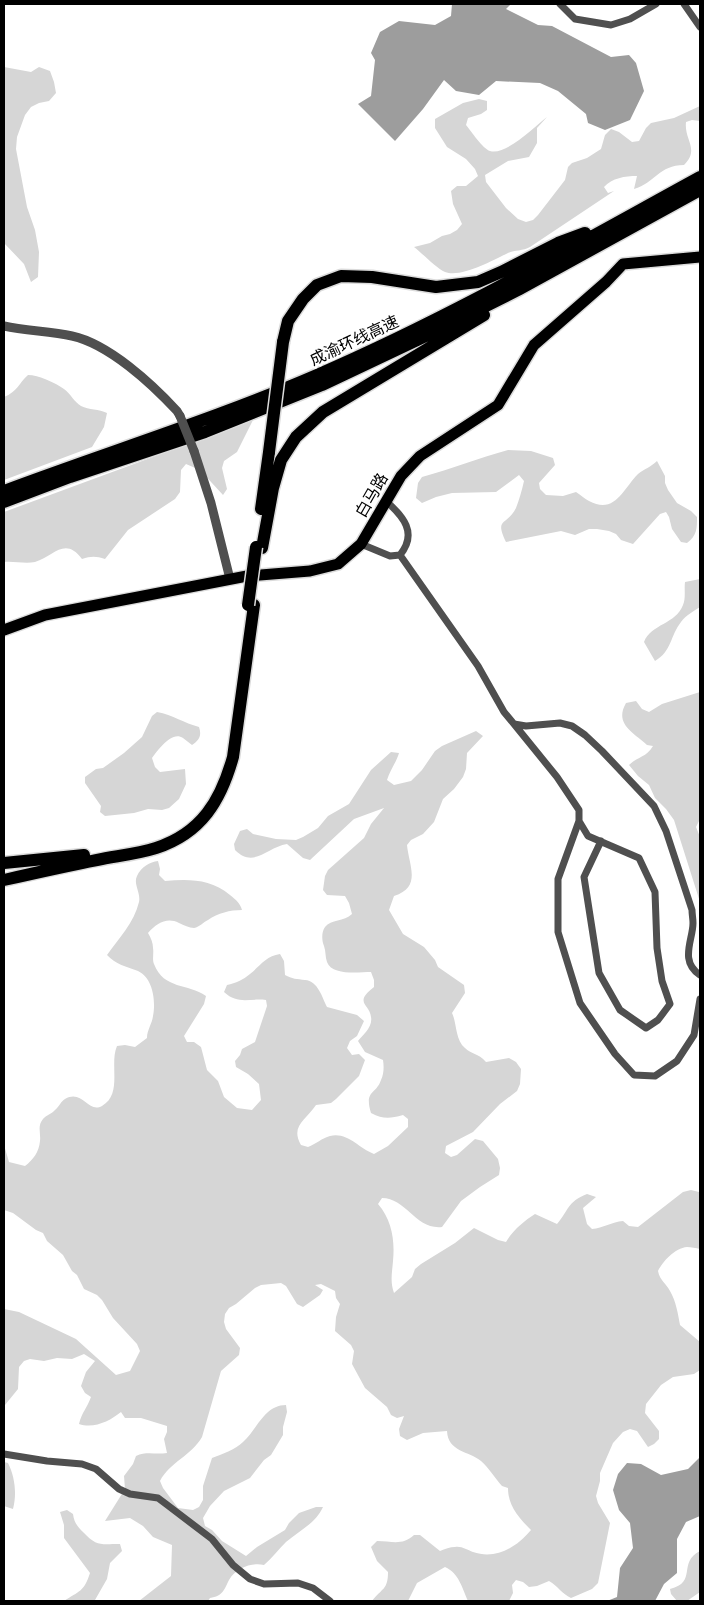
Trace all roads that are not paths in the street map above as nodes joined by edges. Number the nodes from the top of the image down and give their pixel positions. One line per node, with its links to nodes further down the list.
1 (560, 4): 2 (street)
2 (656, 4)
3 (684, 4): 4 (street)
4 (700, 28)
5 (700, 178): 7 (highway, 成渝环线高速)
6 (700, 190): 8 (highway, 成渝环线高速)
7 (630, 216): 11 (highway, 成渝环线高速); 15 (highway, bridge)
8 (601, 244): 13 (highway, 成渝环线高速); 15 (highway)
9 (700, 257): 12 (main road, 白马路)
10 (4, 326): 17 (street, bridge)
11 (4, 492)
12 (386, 501): 14 (main road, 白马路); 16 (street)
13 (4, 502)
14 (361, 544): 16 (street); 17 (main road, 白马路)
15 (259, 548): 18 (highway, bridge)
16 (400, 555): 20 (street)
17 (230, 579): 19 (main road, 白马路)
18 (251, 605): 23 (highway); 24 (highway)
19 (4, 630)
20 (514, 724): 21 (street); 25 (street)
21 (579, 821): 22 (street); 26 (street)
22 (601, 841): 22 (street)
23 (4, 863)
24 (4, 880)
25 (700, 975)
26 (700, 999)
27 (4, 1454): 28 (street)
28 (330, 1601)

